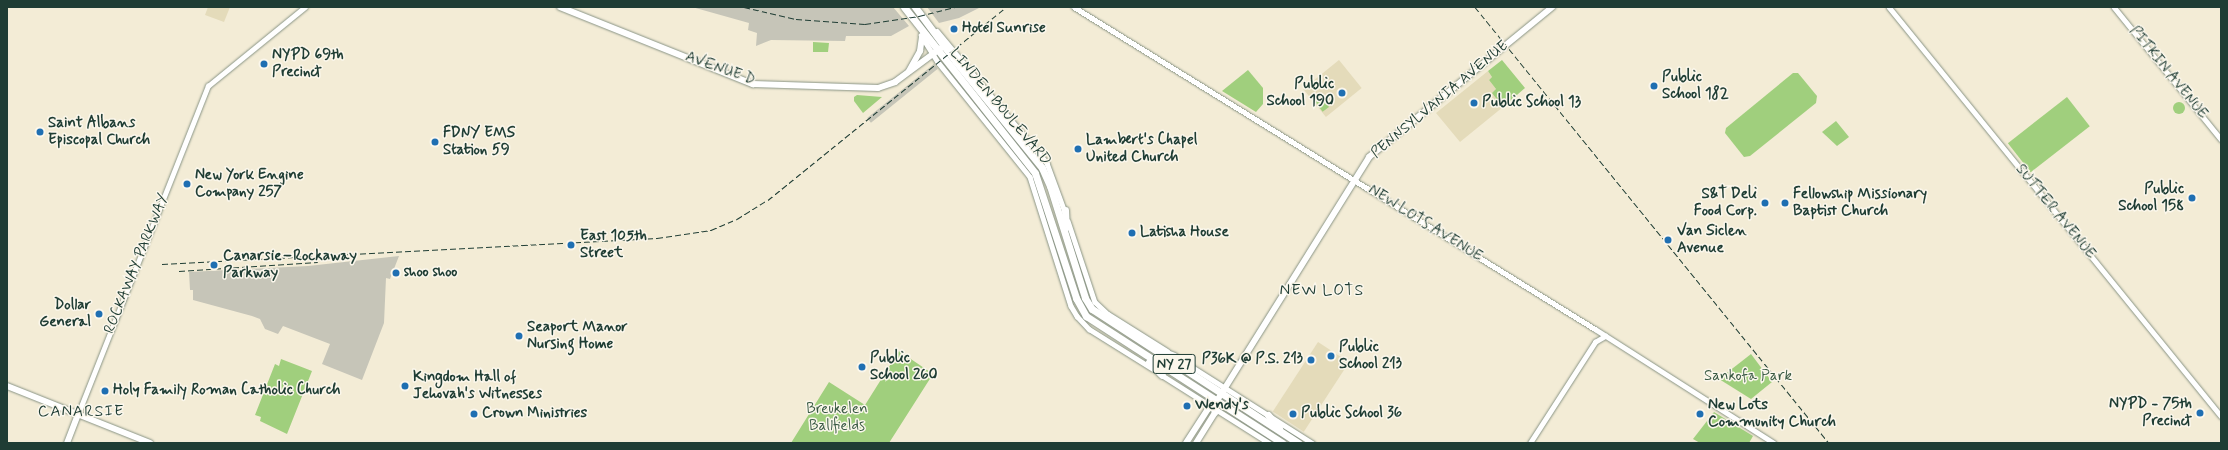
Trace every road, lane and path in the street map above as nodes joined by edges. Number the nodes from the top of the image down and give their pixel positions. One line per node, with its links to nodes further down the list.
1 (305, 7): 27 (street, ROCKAWAY PARKWAY)
2 (560, 7): 14 (main road, AVENUE D)
3 (904, 7): 11 (highway, LINDEN BOULEVARD / NY 27)
4 (915, 7): 10 (highway, LINDEN BOULEVARD / NY 27)
5 (919, 7): 10 (street, LINDEN BOULEVARD)
6 (1074, 7): 16 (street, NEW LOTS AVENUE)
7 (1552, 7): 16 (main road, PENNSYLVANIA AVENUE)
8 (1889, 7): 29 (street, SUTTER AVENUE)
9 (2114, 7): 15 (street, PITKIN AVENUE)
10 (923, 16): 13 (highway, LINDEN BOULEVARD / NY 27); 17 (street, LINDEN BOULEVARD)
11 (917, 24): 12 (street, LINDEN BOULEVARD); 13 (highway, LINDEN BOULEVARD / NY 27)
12 (922, 36): 13 (street, LINDEN BOULEVARD); 14 (main road)
13 (938, 50): 14 (main road, AVENUE D); 18 (highway, LINDEN BOULEVARD / NY 27); 21 (highway, LINDEN BOULEVARD / NY 27); 23 (street, LINDEN BOULEVARD)
14 (909, 72)
15 (2221, 138)
16 (1354, 180): 19 (street, NEW LOTS AVENUE); 25 (main road, PENNSYLVANIA AVENUE)
17 (1065, 210): 18 (highway); 22 (street, LINDEN BOULEVARD)
18 (1067, 241): 20 (highway, LINDEN BOULEVARD / NY 27)
19 (1605, 336): 39 (street); 40 (street, NEW LOTS AVENUE)
20 (1142, 343): 22 (highway); 25 (highway, LINDEN BOULEVARD / NY 27)
21 (1139, 352): 23 (highway); 26 (highway, LINDEN BOULEVARD / NY 27)
22 (1174, 356): 25 (street, LINDEN BOULEVARD)
23 (1162, 375): 26 (street, LINDEN BOULEVARD)
24 (7, 386): 27 (main road)
25 (1223, 391): 26 (main road, PENNSYLVANIA AVENUE); 28 (street, LINDEN BOULEVARD); 30 (highway, LINDEN BOULEVARD / NY 27)
26 (1215, 404): 33 (main road, PENNSYLVANIA AVENUE); 34 (main road, PENNSYLVANIA AVENUE); 35 (street, LINDEN BOULEVARD); 36 (highway, LINDEN BOULEVARD / NY 27)
27 (78, 414): 31 (main road, ROCKAWAY PARKWAY); 32 (main road)
28 (1268, 415): 30 (highway); 38 (street, LINDEN BOULEVARD)
29 (2221, 416)
30 (1286, 435): 37 (highway, LINDEN BOULEVARD / NY 27)
31 (67, 443)
32 (150, 443)
33 (1186, 443)
34 (1196, 443)
35 (1269, 443)
36 (1282, 443)
37 (1298, 443)
38 (1312, 443)
39 (1530, 443)
40 (1774, 443)

